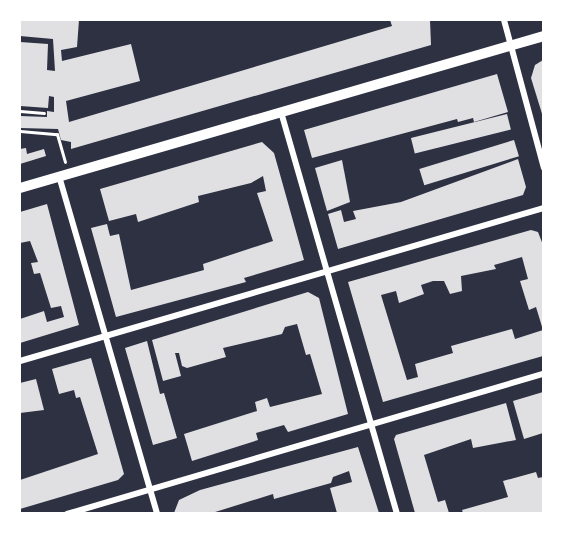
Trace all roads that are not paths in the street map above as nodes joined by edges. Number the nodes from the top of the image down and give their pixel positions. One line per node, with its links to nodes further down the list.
1 (504, 20): 3 (street)
2 (543, 36): 3 (main road)
3 (508, 46): 4 (main road); 5 (street)
4 (281, 112): 6 (main road); 9 (street)
5 (543, 168)
6 (63, 175): 7 (main road); 10 (street)
7 (20, 188)
8 (543, 208): 9 (street)
9 (327, 272): 10 (street); 13 (street)
10 (105, 336): 11 (street); 14 (street)
11 (20, 361)
12 (543, 374): 13 (street)
13 (371, 425): 14 (street); 17 (street)
14 (150, 489): 15 (street); 16 (street)
15 (67, 513)
16 (157, 513)
17 (398, 513)

